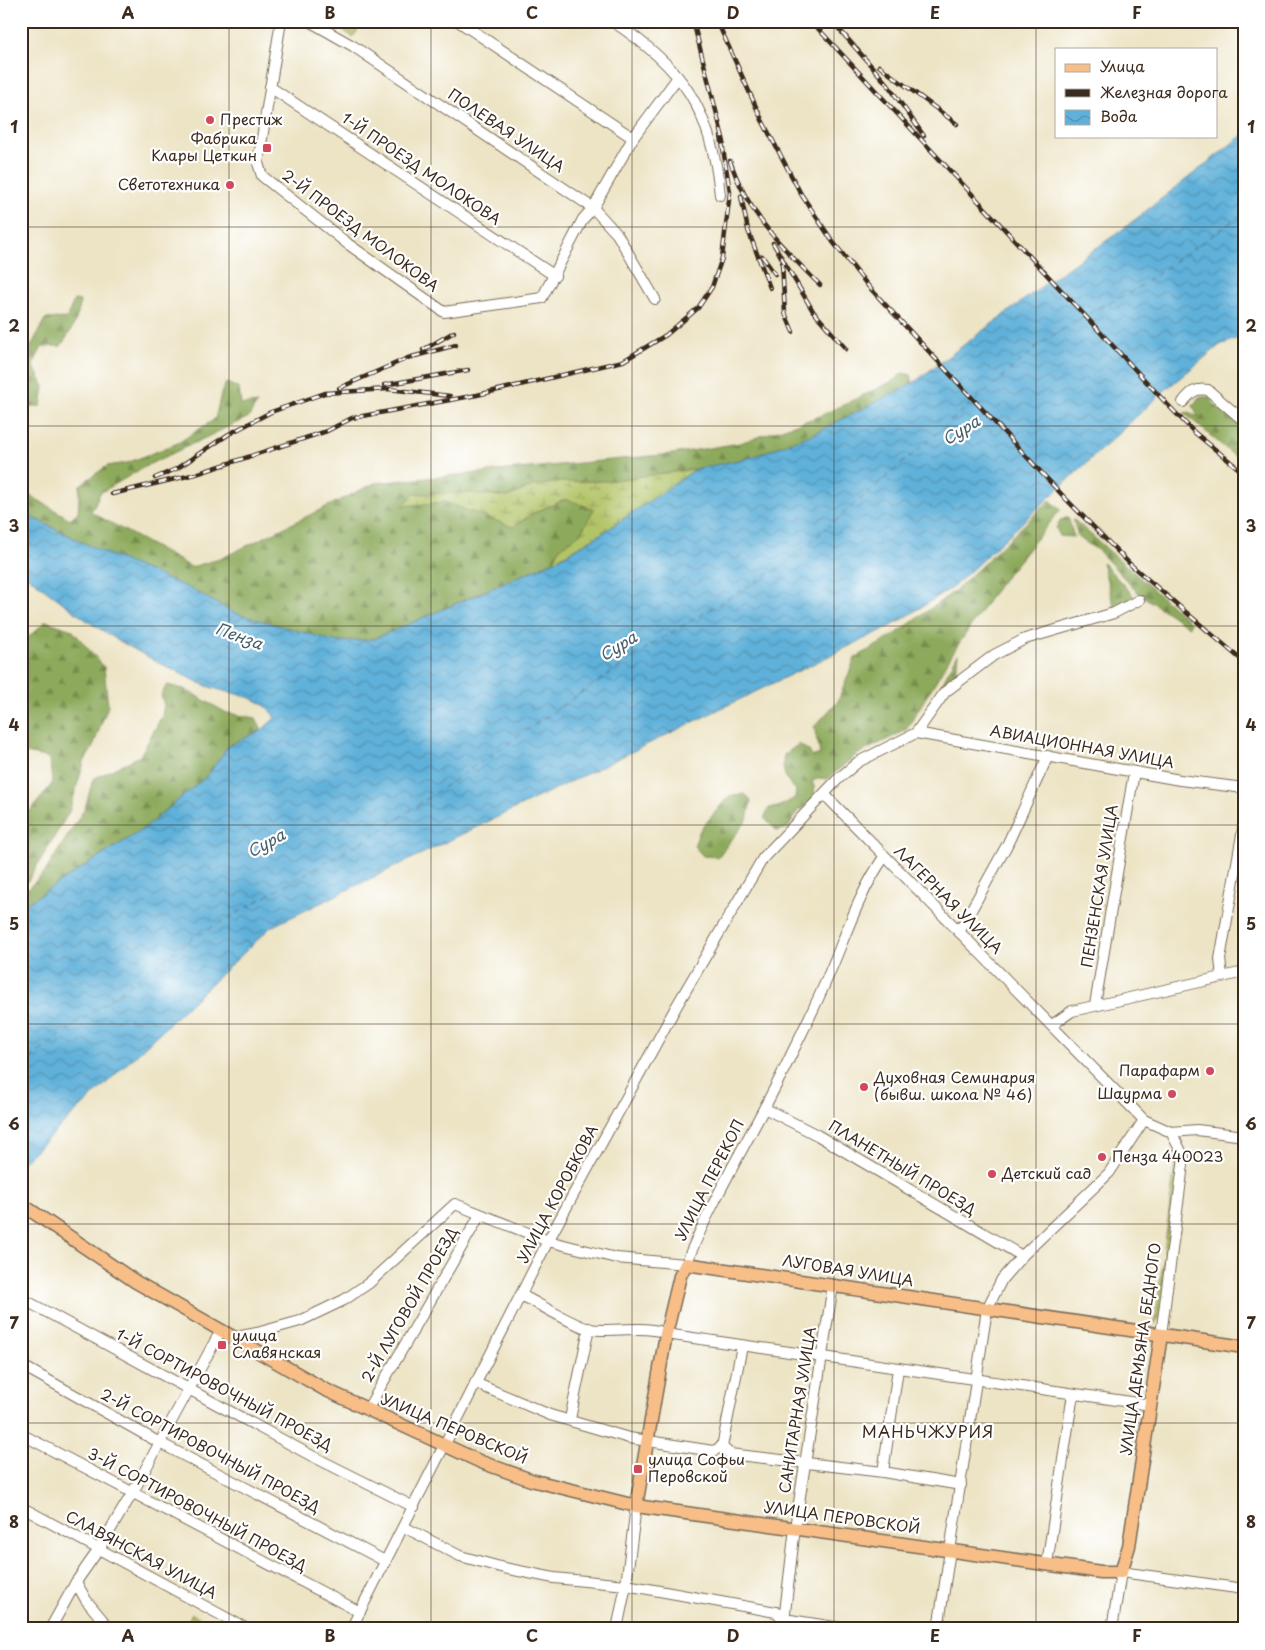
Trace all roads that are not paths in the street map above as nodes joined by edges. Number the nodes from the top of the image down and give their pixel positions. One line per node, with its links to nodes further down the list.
1 (281, 21): 6 (street)
2 (309, 21): 9 (street, ПОЛЕВАЯ УЛИЦА)
3 (458, 21): 7 (street)
4 (612, 21): 5 (street)
5 (678, 78): 7 (street); 8 (street)
6 (270, 87): 10 (street, 1-Й ПРОЕЗД МОЛОКОВА); 10 (street, 2-Й ПРОЕЗД МОЛОКОВА)
7 (633, 138): 9 (street)
8 (720, 194)
9 (593, 208): 10 (street); 11 (street, ПОЛЕВАЯ УЛИЦА)
10 (555, 276)
11 (654, 299)
12 (1182, 402): 13 (street)
13 (1244, 421)
14 (1140, 600): 15 (street)
15 (916, 733): 16 (street, АВИАЦИОННАЯ УЛИЦА); 19 (street, УЛИЦА КОРОБКОВА)
16 (1048, 756): 17 (street, АВИАЦИОННАЯ УЛИЦА); 22 (street)
17 (1134, 772): 18 (street, АВИАЦИОННАЯ УЛИЦА); 25 (street, ПЕНЗЕНСКАЯ УЛИЦА)
18 (1244, 788)
19 (824, 794): 21 (street, ЛАГЕРНАЯ УЛИЦА); 33 (street, УЛИЦА КОРОБКОВА)
20 (1244, 823): 24 (street)
21 (884, 857): 22 (street, ЛАГЕРНАЯ УЛИЦА); 27 (street, УЛИЦА ПЕРЕКОП)
22 (959, 932): 26 (street, ЛАГЕРНАЯ УЛИЦА)
23 (1244, 972): 24 (street)
24 (1222, 976): 25 (street)
25 (1095, 1005): 26 (street)
26 (1052, 1025): 28 (street, ЛАГЕРНАЯ УЛИЦА)
27 (766, 1109): 34 (street, ПЛАНЕТНЫЙ ПРОЕЗД); 35 (street, УЛИЦА ПЕРЕКОП)
28 (1144, 1120): 29 (street); 34 (street)
29 (1171, 1132): 30 (street); 43 (street, УЛИЦА ДЕМЬЯНА БЕДНОГО)
30 (1244, 1136)
31 (21, 1206): 42 (main road, УЛИЦА ПЕРОВСКОЙ)
32 (480, 1215): 33 (street, ЛУГОВАЯ УЛИЦА); 42 (street, ЛУГОВАЯ УЛИЦА); 54 (street, 2-Й ЛУГОВОЙ ПРОЕЗД)
33 (548, 1241): 35 (street, ЛУГОВАЯ УЛИЦА); 37 (street, УЛИЦА КОРОБКОВА)
34 (1022, 1256): 39 (street)
35 (686, 1264): 36 (main road, ЛУГОВАЯ УЛИЦА); 41 (main road, УЛИЦА ПЕРЕКОП)
36 (832, 1285): 39 (main road, ЛУГОВАЯ УЛИЦА); 46 (street, САНИТАРНАЯ УЛИЦА)
37 (521, 1295): 40 (street); 50 (street, УЛИЦА КОРОБКОВА)
38 (21, 1298): 51 (street, 1-Й СОРТИРОВОЧНЫЙ ПРОЕЗД)
39 (987, 1309): 43 (main road, ЛУГОВАЯ УЛИЦА); 49 (street)
40 (588, 1328): 41 (street); 55 (street)
41 (666, 1334): 44 (street); 57 (main road, УЛИЦА ПЕРЕКОП)
42 (226, 1335): 51 (street); 54 (main road, УЛИЦА ПЕРОВСКОЙ)
43 (1161, 1335): 45 (main road, ЛУГОВАЯ УЛИЦА); 53 (main road, УЛИЦА ДЕМЬЯНА БЕДНОГО)
44 (742, 1346): 46 (street); 60 (street)
45 (1244, 1347)
46 (821, 1357): 48 (street); 61 (street, САНИТАРНАЯ УЛИЦА)
47 (21, 1365): 58 (street, 2-Й СОРТИРОВОЧНЫЙ ПРОЕЗД)
48 (898, 1369): 49 (street); 62 (street)
49 (976, 1380): 52 (street); 63 (street)
50 (475, 1383): 55 (street); 59 (street, УЛИЦА КОРОБКОВА)
51 (190, 1387): 58 (street); 67 (street, 1-Й СОРТИРОВОЧНЫЙ ПРОЕЗД)
52 (1073, 1394): 53 (street); 73 (street)
53 (1151, 1405): 74 (main road, УЛИЦА ДЕМЬЯНА БЕДНОГО)
54 (367, 1410): 59 (main road, УЛИЦА ПЕРОВСКОЙ)
55 (570, 1419): 57 (street)
56 (21, 1434): 64 (street, 3-Й СОРТИРОВОЧНЫЙ ПРОЕЗД)
57 (648, 1441): 60 (street); 65 (main road, УЛИЦА ПЕРЕКОП)
58 (160, 1443): 64 (street); 72 (street, 2-Й СОРТИРОВОЧНЫЙ ПРОЕЗД)
59 (446, 1446): 65 (main road, УЛИЦА ПЕРОВСКОЙ); 67 (street, УЛИЦА КОРОБКОВА)
60 (722, 1447): 61 (street)
61 (804, 1464): 62 (street); 69 (street, САНИТАРНАЯ УЛИЦА)
62 (883, 1472): 63 (street)
63 (961, 1485): 71 (street)
64 (133, 1492): 70 (street); 78 (street, 3-Й СОРТИРОВОЧНЫЙ ПРОЕЗД)
65 (636, 1506): 69 (main road, УЛИЦА ПЕРОВСКОЙ); 76 (street, УЛИЦА ПЕРЕКОП)
66 (21, 1507): 70 (street, СЛАВЯНСКАЯ УЛИЦА)
67 (414, 1507): 68 (street, УЛИЦА КОРОБКОВА)
68 (404, 1527): 72 (street, УЛИЦА КОРОБКОВА); 76 (street)
69 (795, 1528): 71 (main road, УЛИЦА ПЕРОВСКОЙ); 79 (street, САНИТАРНАЯ УЛИЦА)
70 (100, 1549): 75 (street); 82 (street, СЛАВЯНСКАЯ УЛИЦА)
71 (952, 1550): 73 (main road, УЛИЦА ПЕРОВСКОЙ); 86 (street)
72 (386, 1560): 78 (street, УЛИЦА КОРОБКОВА)
73 (1047, 1564): 74 (main road, УЛИЦА ПЕРОВСКОЙ)
74 (1121, 1572): 77 (street); 87 (street, УЛИЦА ДЕМЬЯНА БЕДНОГО)
75 (76, 1582): 80 (street); 81 (street)
76 (626, 1585): 79 (street); 84 (street, УЛИЦА ПЕРЕКОП)
77 (1244, 1589)
78 (360, 1612): 83 (street, УЛИЦА КОРОБКОВА)
79 (783, 1624): 85 (street)
80 (50, 1629)
81 (110, 1629)
82 (247, 1629)
83 (351, 1629)
84 (617, 1629)
85 (847, 1629)
86 (938, 1629)
87 (1112, 1629)

